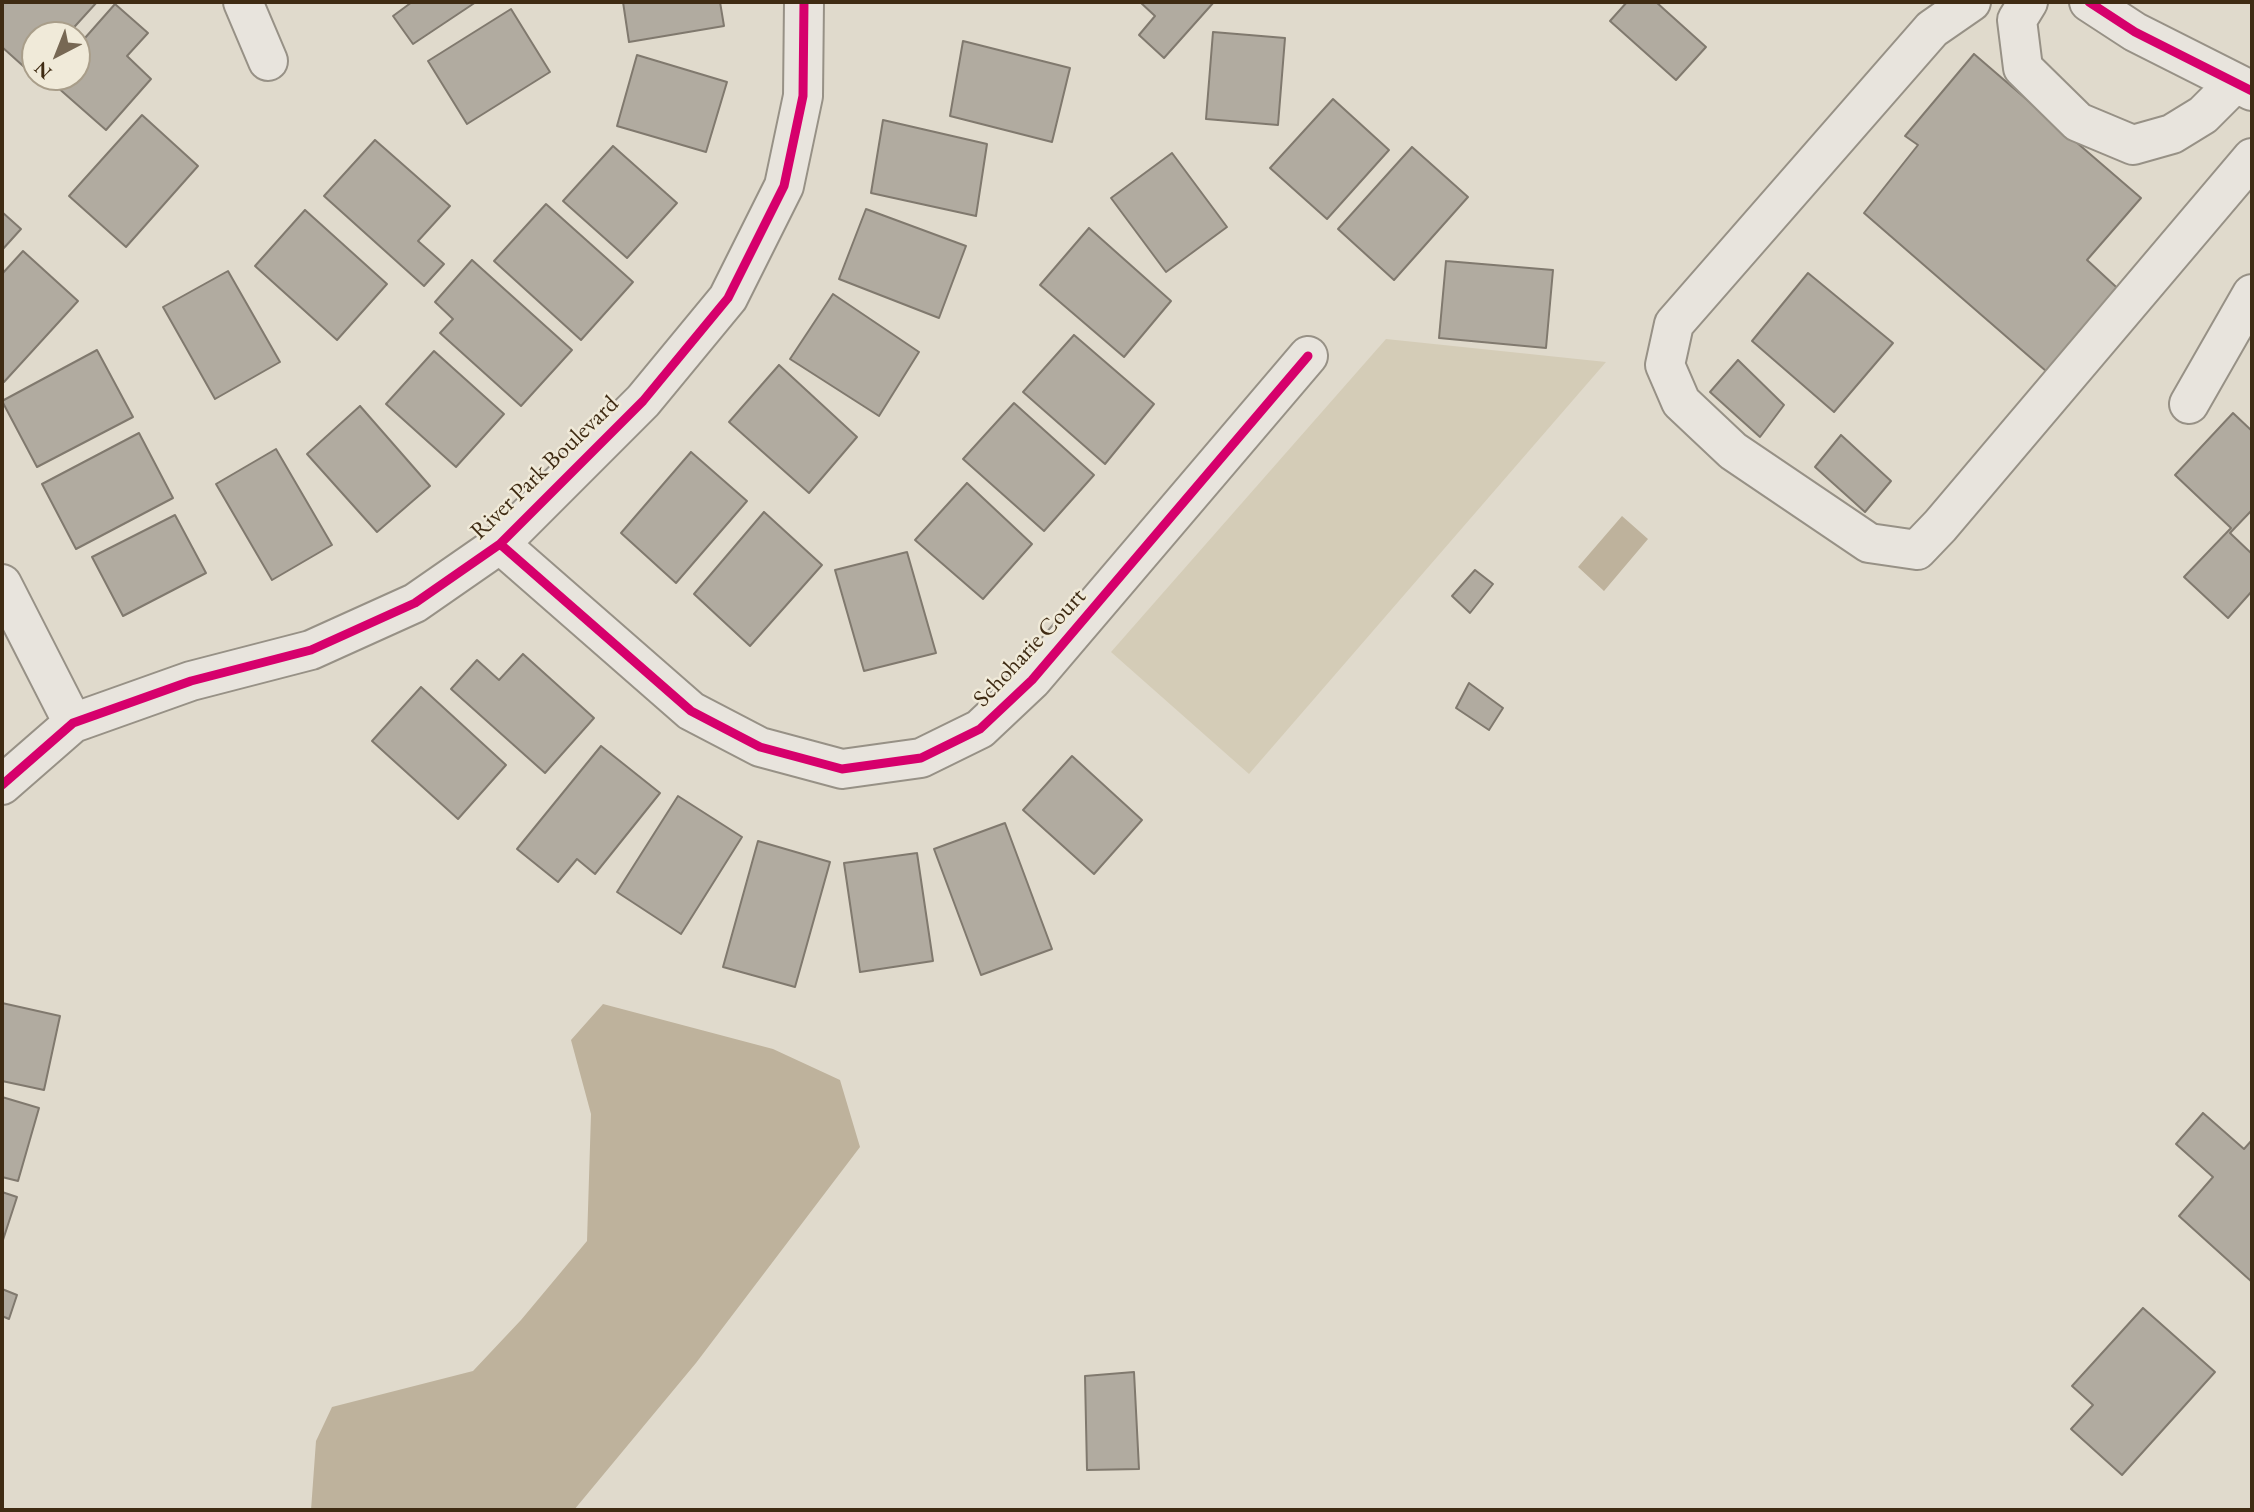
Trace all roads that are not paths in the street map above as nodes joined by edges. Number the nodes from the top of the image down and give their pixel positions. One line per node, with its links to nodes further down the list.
1 (243, 2): 6 (street)
2 (804, 2): 12 (street, River Park Boulevard)
3 (1971, 2): 8 (street)
4 (2028, 2): 7 (street)
5 (2089, 2): 7 (street)
6 (268, 61)
7 (2244, 87)
8 (2252, 158)
9 (2252, 294): 11 (street)
10 (1308, 356): 12 (street, Schoharie Court)
11 (2189, 404)
12 (500, 544): 14 (street, River Park Boulevard)
13 (2, 584): 14 (street)
14 (73, 723): 15 (street, River Park Boulevard)
15 (2, 785)

